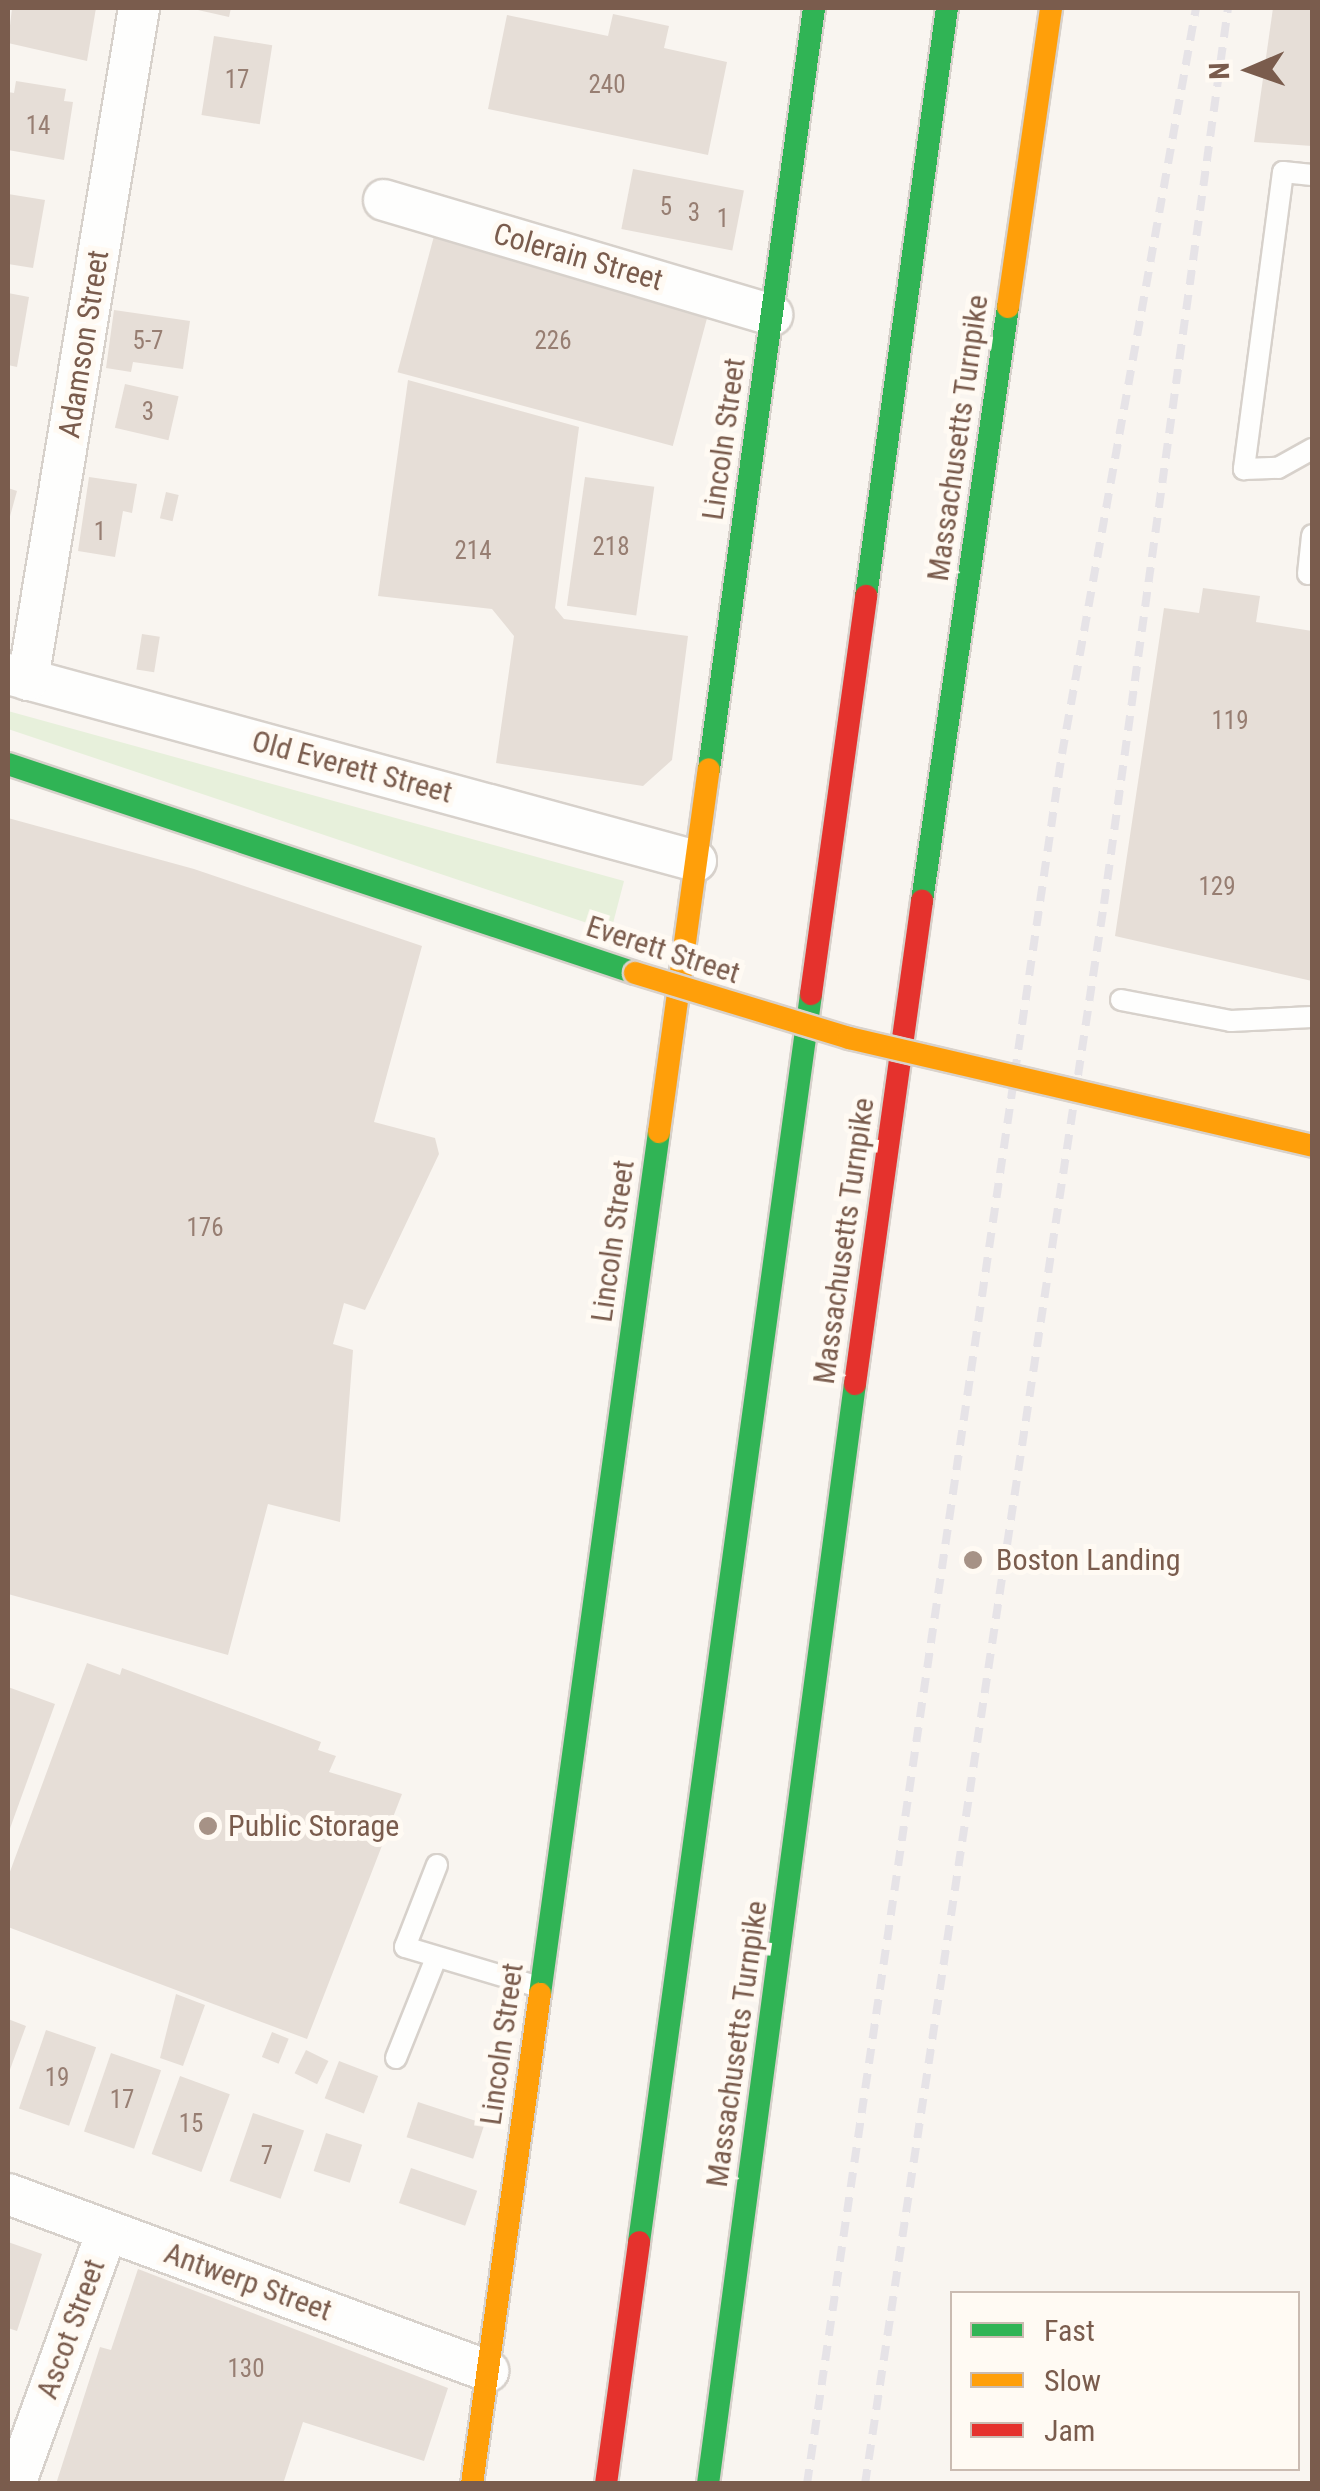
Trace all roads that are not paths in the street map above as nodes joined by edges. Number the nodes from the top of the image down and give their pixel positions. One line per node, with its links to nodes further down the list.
1 (139, 8): 11 (street, Adamson Street)
2 (814, 8): 7 (main road, Lincoln Street)
3 (947, 8): 26 (main road)
4 (1051, 8): 27 (main road, Massachusetts Turnpike)
5 (1312, 175): 8 (lane)
6 (384, 200): 7 (street, Colerain Street)
7 (772, 314): 13 (main road, Lincoln Street)
8 (1312, 450)
9 (1312, 536): 10 (lane)
10 (1308, 574)
11 (18, 677): 13 (street, Old Everett Street)
12 (8, 764): 16 (main road, Everett Street, bridge)
13 (696, 861): 19 (main road, Lincoln Street)
14 (1121, 1000): 15 (lane)
15 (1312, 1017)
16 (1312, 1146)
17 (438, 1865): 18 (lane)
18 (436, 1958): 19 (lane); 20 (lane)
19 (540, 1988): 23 (main road, Lincoln Street)
20 (396, 2058)
21 (8, 2194): 22 (street, Antwerp Street)
22 (107, 2231): 23 (street, Antwerp Street); 24 (street, Ascot Street)
23 (488, 2372): 25 (main road, Lincoln Street)
24 (15, 2484)
25 (472, 2484)
26 (606, 2484)
27 (708, 2484)

